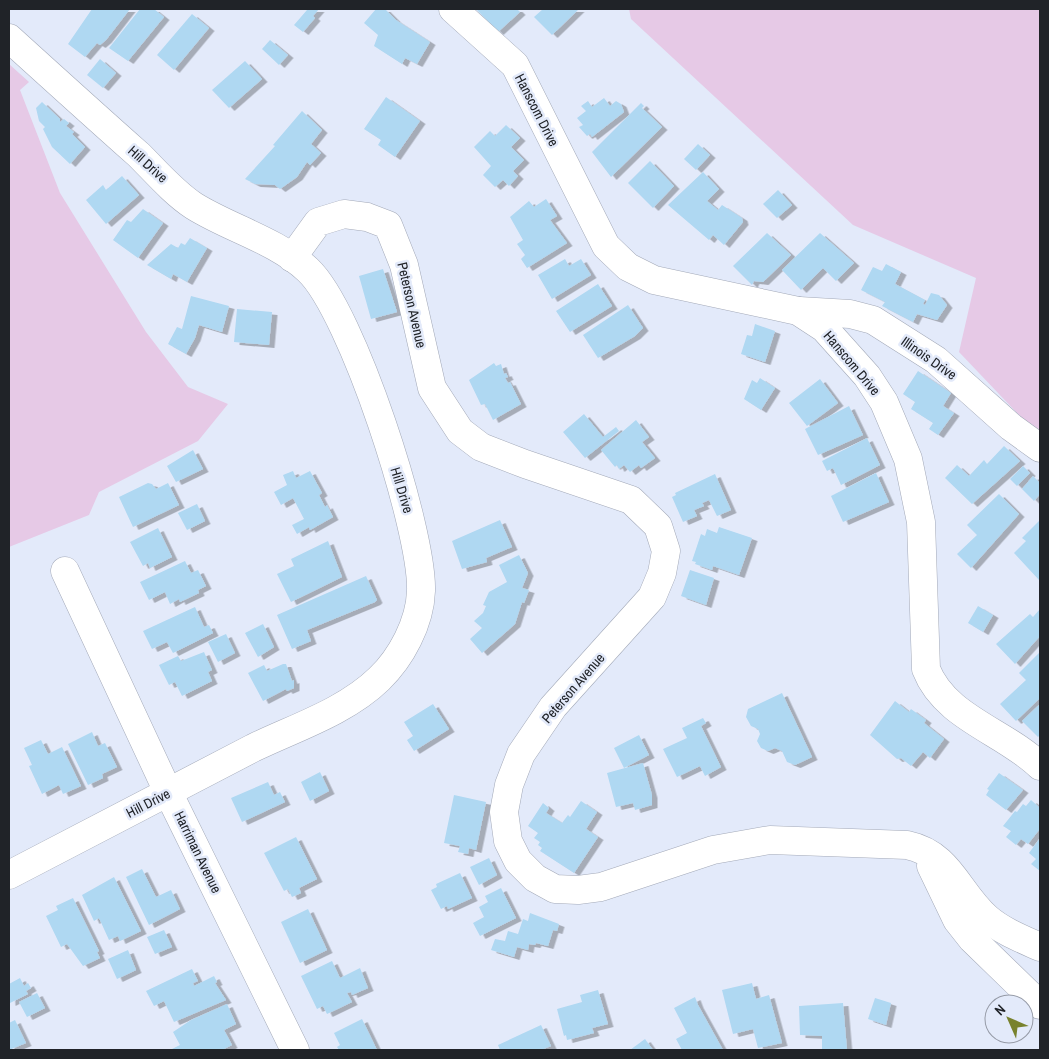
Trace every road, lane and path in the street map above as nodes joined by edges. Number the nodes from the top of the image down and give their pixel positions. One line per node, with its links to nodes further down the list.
1 (454, 9): 4 (street, Hanscom Drive)
2 (9, 38): 3 (street, Hill Drive)
3 (292, 258): 8 (street, Hill Drive); 9 (street, Peterson Avenue)
4 (798, 311): 5 (street, Illinois Drive); 7 (street, Hanscom Drive)
5 (1040, 448)
6 (65, 570): 8 (street, Harriman Avenue)
7 (1040, 766)
8 (168, 792): 10 (street, Hill Drive); 13 (street, Harriman Avenue)
9 (920, 848): 11 (street); 12 (street)
10 (9, 875)
11 (1040, 947)
12 (1040, 1005)
13 (295, 1050)

